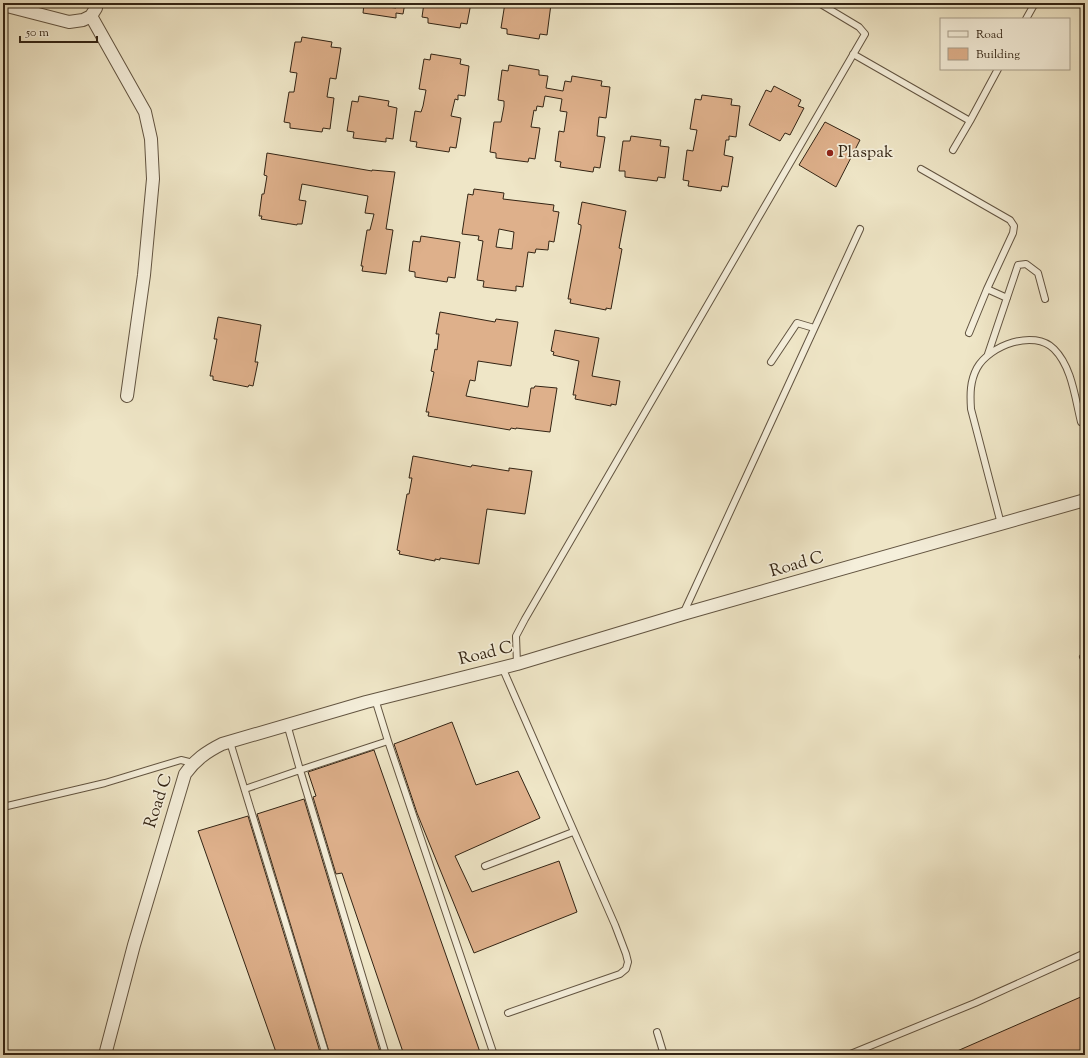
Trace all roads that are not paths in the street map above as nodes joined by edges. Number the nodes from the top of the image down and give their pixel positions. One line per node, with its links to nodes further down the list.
1 (96, 3): 5 (street)
2 (819, 3): 7 (lane)
3 (1035, 3): 6 (lane)
4 (3, 5): 5 (street)
5 (90, 16): 20 (street)
6 (1027, 18)
7 (853, 54): 9 (lane); 25 (lane)
8 (997, 70): 9 (lane)
9 (970, 121): 10 (lane)
10 (953, 150)
11 (920, 169): 13 (lane)
12 (860, 229): 16 (lane)
13 (987, 289): 14 (lane); 17 (lane)
14 (1007, 298): 15 (lane); 18 (lane)
15 (1046, 299)
16 (814, 328): 19 (lane); 24 (lane)
17 (969, 333)
18 (988, 354): 21 (lane); 23 (lane)
19 (771, 362)
20 (126, 396)
21 (1081, 422)
22 (1085, 500): 23 (street, Road C)
23 (1001, 524): 24 (street, Road C)
24 (683, 614): 25 (street, Road C)
25 (516, 664): 26 (street, Road C)
26 (502, 667): 27 (street, Road C); 35 (lane)
27 (375, 699): 28 (street, Road C); 30 (lane)
28 (286, 724): 29 (street, Road C); 32 (lane)
29 (230, 742): 31 (street, Road C); 33 (lane)
30 (388, 742): 32 (lane); 43 (lane)
31 (192, 763): 34 (lane); 40 (street, Road C)
32 (300, 770): 33 (lane); 42 (lane)
33 (244, 789): 41 (lane)
34 (3, 807)
35 (573, 832): 36 (lane); 38 (lane)
36 (485, 866)
37 (1085, 953): 45 (lane)
38 (508, 1013)
39 (657, 1032): 44 (lane)
40 (104, 1055)
41 (326, 1055)
42 (386, 1055)
43 (494, 1055)
44 (664, 1055)
45 (848, 1055)

